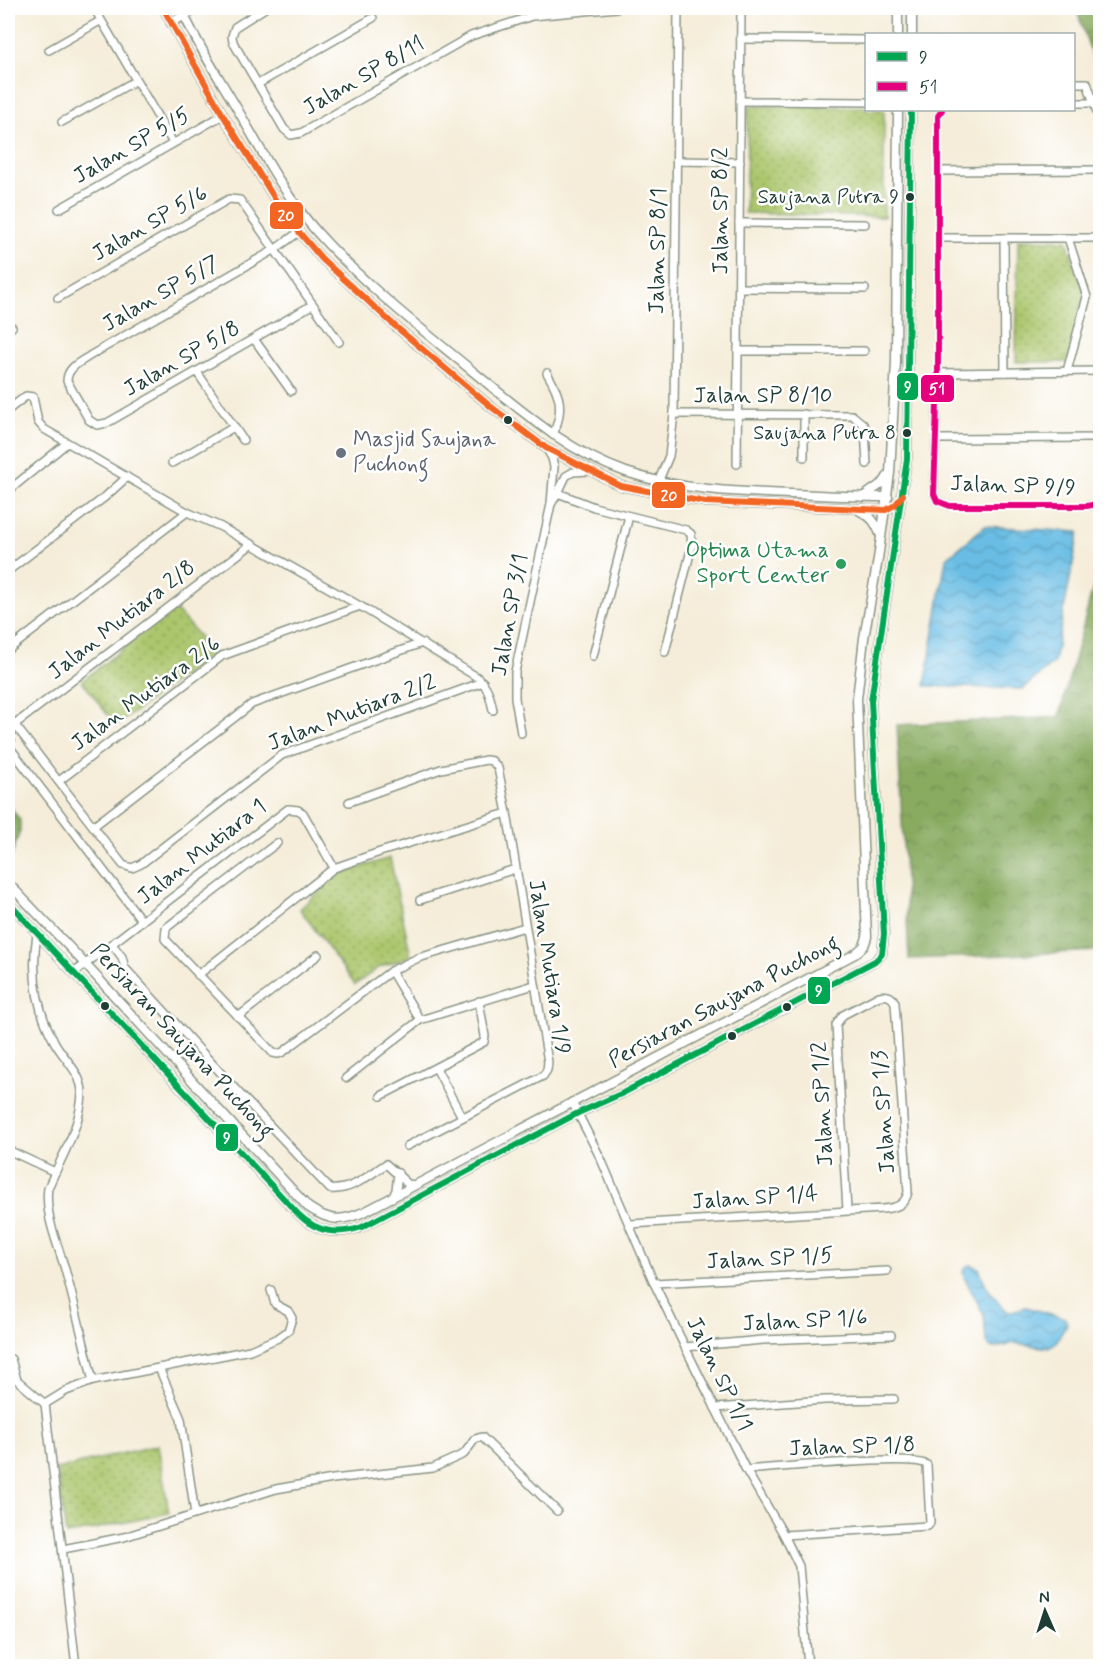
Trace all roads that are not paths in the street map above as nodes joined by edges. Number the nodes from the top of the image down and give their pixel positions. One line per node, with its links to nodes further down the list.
1 (94, 8): 12 (street)
2 (163, 8): 13 (street)
3 (197, 8): 10 (street)
4 (266, 8): 21 (street)
5 (617, 8): 21 (street, Jalan SP 8/11)
6 (678, 8): 33 (street, Jalan SP 8/1)
7 (741, 8): 16 (street, Jalan SP 8/2)
8 (898, 8): 14 (street)
9 (912, 8): 15 (street)
10 (182, 11): 13 (street); 67 (street)
11 (373, 18): 21 (street)
12 (100, 21): 18 (street); 19 (street)
13 (171, 23): 29 (street)
14 (898, 33)
15 (912, 33)
16 (741, 39): 17 (street); 22 (street, Jalan SP 8/2)
17 (865, 39)
18 (50, 50)
19 (135, 81): 31 (street); 32 (street)
20 (1075, 83): 24 (street)
21 (258, 84)
22 (740, 101): 23 (street); 34 (street, Jalan SP 8/2)
23 (865, 102)
24 (1095, 103): 25 (street); 30 (street)
25 (1075, 104)
26 (898, 111): 78 (street, Persiaran Saujana Puchong)
27 (911, 111): 84 (street, Persiaran Saujana Puchong)
28 (942, 111): 36 (street)
29 (223, 115): 32 (street, Jalan SP 5/5); 40 (street)
30 (1101, 121)
31 (62, 122)
32 (173, 143): 37 (street, Jalan SP 5/5)
33 (676, 161): 34 (street); 63 (street, Jalan SP 8/1)
34 (740, 162): 38 (street, Jalan SP 8/2)
35 (1101, 170): 36 (street)
36 (939, 171): 41 (street)
37 (59, 209)
38 (739, 223): 39 (street); 46 (street, Jalan SP 8/2)
39 (865, 224)
40 (299, 232): 45 (street, Jalan SP 5/7); 72 (street)
41 (938, 238): 42 (street); 59 (street)
42 (1004, 238): 43 (street); 57 (street)
43 (1068, 238): 44 (street); 54 (street)
44 (1101, 238)
45 (274, 249): 48 (street, Jalan SP 5/6); 49 (street); 61 (street, Jalan SP 5/7)
46 (739, 288): 47 (street); 52 (street, Jalan SP 8/2)
47 (865, 289)
48 (58, 297)
49 (312, 305): 50 (street, Jalan SP 5/8); 51 (street)
50 (254, 339): 56 (street, Jalan SP 5/8); 60 (street)
51 (339, 342)
52 (738, 351): 53 (street); 64 (street, Jalan SP 8/2)
53 (864, 351)
54 (1067, 371): 55 (street); 57 (street)
55 (1101, 371)
56 (197, 372): 61 (street, Jalan SP 5/8); 66 (street)
57 (1005, 372): 59 (street)
58 (547, 373): 67 (street)
59 (938, 373): 69 (street)
60 (291, 391)
61 (77, 399)
62 (8, 410): 71 (street)
63 (674, 414): 64 (street, Jalan SP 8/10); 80 (street, Jalan SP 8/1)
64 (737, 414): 65 (street, Jalan SP 8/10); 75 (street, Jalan SP 8/2)
65 (804, 414): 73 (street); 76 (street, Jalan SP 8/10)
66 (234, 427): 70 (street); 74 (street)
67 (553, 435): 80 (street)
68 (1101, 438): 69 (street)
69 (937, 439): 87 (street, Jalan SP 9/9)
70 (243, 440)
71 (67, 442): 79 (street); 81 (street)
72 (546, 448): 77 (street); 88 (street, Jalan SP 3/1)
73 (804, 457)
74 (172, 463)
75 (737, 464)
76 (867, 464)
77 (589, 471): 82 (street, Jalan SP 3/1); 83 (street)
78 (890, 473): 85 (street); 86 (street, Persiaran Saujana Puchong)
79 (127, 477): 92 (street); 97 (street)
80 (659, 481): 83 (street, Jalan SP 8/1); 85 (street)
81 (8, 490)
82 (558, 492): 88 (street, Jalan SP 3/1); 93 (street)
83 (654, 492): 90 (street)
84 (903, 495): 89 (street); 94 (street, Persiaran Saujana Puchong)
85 (863, 497): 86 (street)
86 (888, 497): 89 (street); 91 (street, Persiaran Saujana Puchong)
87 (1098, 502)
88 (551, 504): 109 (street, Jalan SP 3/1)
89 (895, 505): 91 (street); 94 (street)
90 (858, 510): 91 (street); 95 (street)
91 (886, 510): 95 (street, Persiaran Saujana Puchong)
92 (188, 512): 96 (street); 100 (street)
93 (629, 516): 101 (street); 102 (street)
94 (899, 523): 104 (street, Persiaran Saujana Puchong)
95 (881, 538): 106 (street, Persiaran Saujana Puchong)
96 (252, 544): 98 (street); 108 (street, Jalan Mutiara 2/8)
97 (8, 571)
98 (360, 606): 99 (street); 110 (street, Jalan Mutiara 2/6)
99 (422, 643): 103 (street); 113 (street)
100 (8, 650)
101 (664, 652)
102 (593, 656)
103 (483, 682): 105 (street); 113 (street, Jalan Mutiara 2/2)
104 (871, 701): 106 (street); 107 (street, Persiaran Saujana Puchong)
105 (493, 710)
106 (857, 720): 107 (street); 137 (street, Persiaran Saujana Puchong)
107 (872, 730): 138 (street, Persiaran Saujana Puchong)
108 (12, 732): 110 (street); 120 (street)
109 (521, 733)
110 (58, 780): 113 (street)
111 (349, 802): 112 (street, Jalan Mutiara 1/9)
112 (507, 813): 115 (street); 116 (street, Jalan Mutiara 1/9)
113 (94, 826)
114 (277, 843): 128 (street)
115 (334, 868): 120 (street, Jalan Mutiara 1); 128 (street)
116 (515, 869): 118 (street); 121 (street, Jalan Mutiara 1/9)
117 (8, 883): 125 (street, Persiaran Saujana Puchong)
118 (420, 900)
119 (8, 902): 122 (street, Persiaran Saujana Puchong)
120 (142, 921): 123 (street, Jalan Mutiara 1)
121 (525, 927): 126 (street); 129 (street, Jalan Mutiara 1/9)
122 (37, 934): 127 (street, Persiaran Saujana Puchong); 142 (street)
123 (112, 944): 125 (street, Jalan Mutiara 1); 143 (street)
124 (318, 955): 132 (street)
125 (86, 964): 127 (street, Jalan Mutiara 1); 145 (street, Persiaran Saujana Puchong)
126 (391, 971): 132 (street); 133 (street)
127 (75, 972): 138 (street, Persiaran Saujana Puchong)
128 (198, 975): 132 (street)
129 (534, 985): 131 (street); 139 (street, Jalan Mutiara 1/9)
130 (890, 997): 146 (street, Jalan SP 1/3); 147 (street, Jalan SP 1/2)
131 (479, 1001): 133 (street); 134 (street)
132 (238, 1017)
133 (420, 1020): 135 (street)
134 (436, 1068): 136 (street); 139 (street)
135 (346, 1078)
136 (381, 1096)
137 (572, 1102): 138 (street, Jalan SP 1/1); 144 (street, Persiaran Saujana Puchong)
138 (578, 1113): 148 (street, Jalan SP 1/1)
139 (462, 1117): 140 (street, Jalan Mutiara 1/9)
140 (407, 1146)
141 (9, 1153): 142 (street)
142 (55, 1172): 156 (street)
143 (398, 1173): 144 (street); 145 (street)
144 (415, 1185): 145 (street, Persiaran Saujana Puchong)
145 (393, 1197)
146 (883, 1209): 147 (street, Jalan SP 1/4)
147 (847, 1210): 148 (street, Jalan SP 1/4)
148 (630, 1224): 150 (street, Jalan SP 1/1)
149 (887, 1271): 150 (street, Jalan SP 1/5)
150 (654, 1283): 153 (street, Jalan SP 1/1)
151 (271, 1290): 155 (street)
152 (891, 1335): 153 (street, Jalan SP 1/6)
153 (685, 1347): 159 (street, Jalan SP 1/1)
154 (11, 1359): 158 (street)
155 (159, 1368): 156 (street); 162 (street)
156 (93, 1381): 158 (street)
157 (894, 1399): 159 (street)
158 (45, 1404): 164 (street)
159 (715, 1408): 160 (street, Jalan SP 1/1)
160 (746, 1470): 163 (street, Jalan SP 1/1); 163 (street, Jalan SP 1/8)
161 (557, 1510): 162 (street)
162 (195, 1514): 164 (street)
163 (784, 1535): 166 (street, Jalan SP 1/1)
164 (63, 1549): 165 (street)
165 (76, 1666)
166 (808, 1666)

